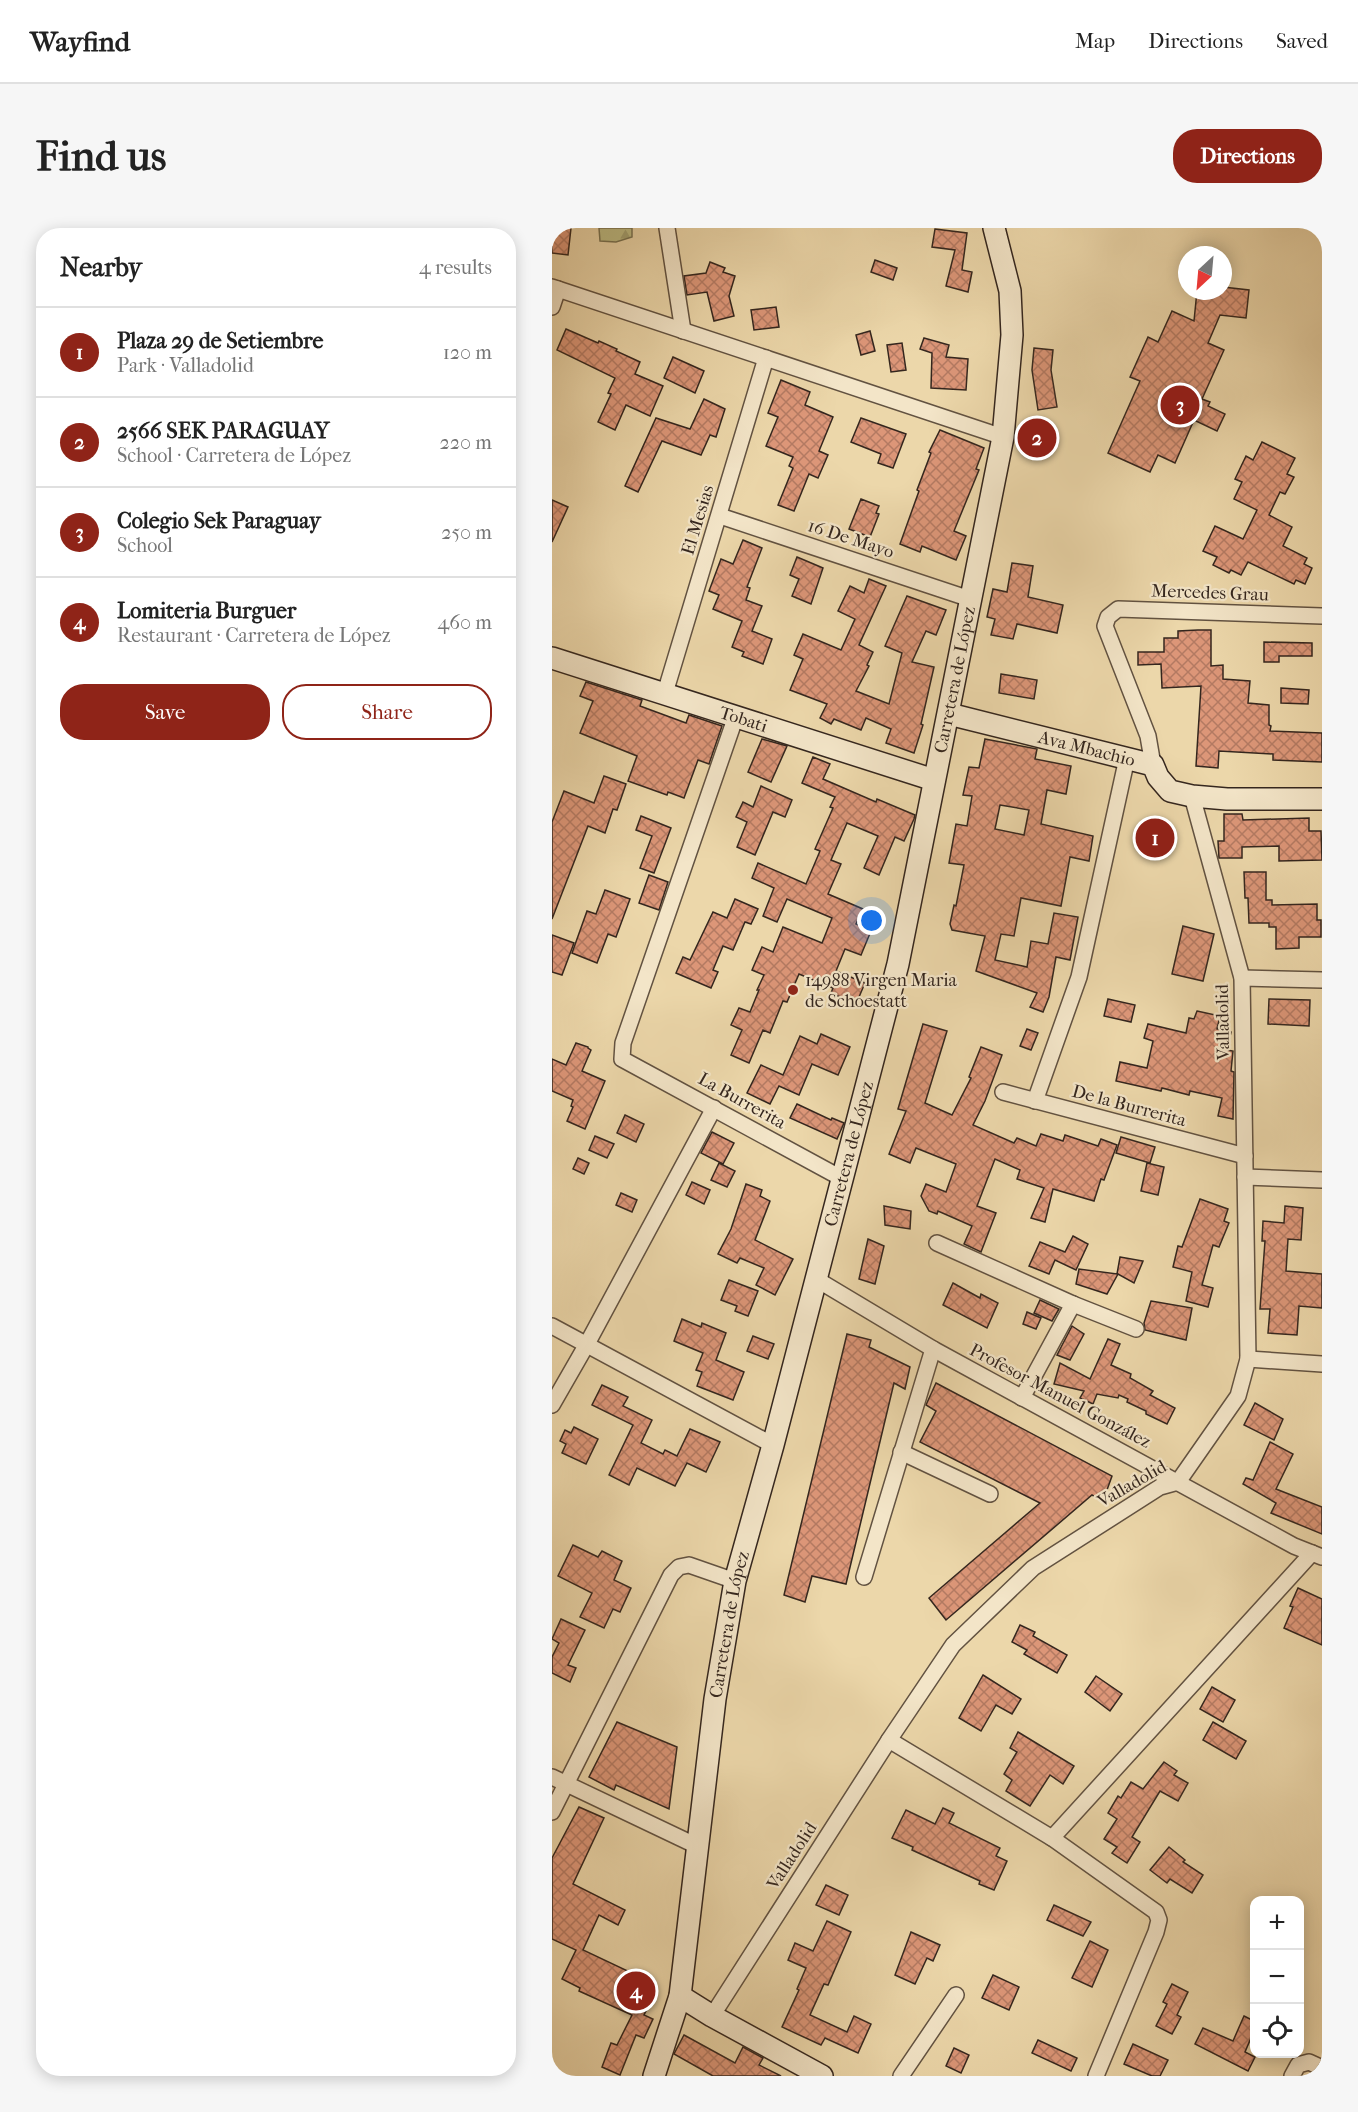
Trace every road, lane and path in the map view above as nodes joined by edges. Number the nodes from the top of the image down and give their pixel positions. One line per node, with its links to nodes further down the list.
1 (667, 228): 5 (street)
2 (994, 228): 7 (main road, Carretera de López)
3 (555, 288): 4 (street); 5 (street)
4 (552, 307)
5 (684, 331): 6 (street)
6 (766, 358): 7 (street); 8 (street, El Mesias)
7 (1003, 436): 9 (main road, Carretera de López)
8 (720, 516): 9 (street, 16 De Mayo); 12 (street, El Mesias)
9 (970, 599): 13 (main road, Carretera de López)
10 (1322, 616): 16 (street, Mercedes Grau)
11 (553, 664): 12 (main road, Tobati)
12 (665, 693): 14 (main road, Tobati)
13 (949, 714): 15 (main road, Ava Mbachio); 17 (main road, Carretera de López)
14 (736, 716): 17 (main road, Tobati); 24 (street, La Burrerita)
15 (1127, 758): 16 (main road, Ava Mbachio); 23 (street)
16 (1153, 765): 18 (main road, Ava Mbachio)
17 (934, 780): 27 (main road, Carretera de López)
18 (1192, 796): 19 (main road, Ava Mbachio); 20 (street, Valladolid)
19 (1322, 799)
20 (1242, 978): 21 (street); 25 (street, Valladolid)
21 (1322, 980)
22 (1004, 1092): 23 (street, De la Burrerita)
23 (1035, 1101): 25 (street, De la Burrerita)
24 (714, 1108): 27 (street, La Burrerita); 34 (street)
25 (1245, 1156): 26 (street, Valladolid)
26 (1245, 1177): 28 (street); 36 (street, Valladolid)
27 (843, 1179): 30 (main road, Carretera de López)
28 (1322, 1180)
29 (937, 1244): 31 (street)
30 (816, 1279): 35 (street, Profesor Manuel González); 40 (main road, Carretera de López)
31 (1073, 1304): 33 (street); 38 (street)
32 (552, 1326): 34 (street)
33 (1136, 1329)
34 (587, 1344): 39 (street); 40 (street)
35 (933, 1349): 38 (street, Profesor Manuel González); 41 (street)
36 (1248, 1359): 37 (street); 42 (street, Valladolid)
37 (1322, 1364)
38 (1022, 1398): 42 (street, Profesor Manuel González)
39 (552, 1405)
40 (773, 1445): 46 (main road, Carretera de López)
41 (901, 1452): 43 (street); 45 (street)
42 (1178, 1482): 44 (street, Profesor Manuel González); 47 (street, Valladolid)
43 (990, 1494)
44 (1317, 1555): 50 (street)
45 (864, 1577)
46 (735, 1581): 48 (street); 51 (main road, Carretera de López)
47 (889, 1740): 50 (street); 54 (street, Valladolid)
48 (559, 1781): 49 (street); 51 (street)
49 (552, 1812)
50 (1052, 1838): 59 (street)
51 (697, 1846): 53 (main road, Carretera de López)
52 (956, 1995): 58 (street)
53 (680, 1996): 54 (main road); 56 (main road, Carretera de López)
54 (712, 2016): 57 (main road)
55 (1322, 2068): 60 (street)
56 (654, 2076)
57 (822, 2076)
58 (901, 2076)
59 (1096, 2076)
60 (1292, 2076)

